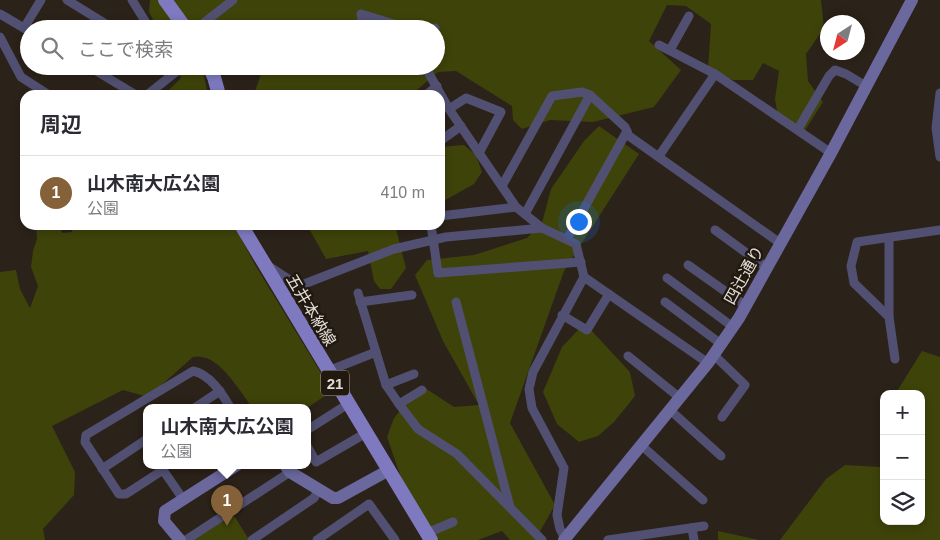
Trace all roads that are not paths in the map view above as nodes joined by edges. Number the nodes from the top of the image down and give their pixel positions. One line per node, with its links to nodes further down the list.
1 (41, 0): 9 (street)
2 (67, 0): 10 (street)
3 (132, 0): 11 (street)
4 (165, 0): 12 (main road)
5 (233, 0): 13 (street)
6 (912, 0): 26 (street, 四辻通り)
7 (0, 14): 16 (street)
8 (689, 16): 19 (street)
9 (31, 20)
10 (99, 20)
11 (144, 20)
12 (179, 20)
13 (207, 20)
14 (362, 20): 15 (street)
15 (381, 20)
16 (20, 26)
17 (0, 37): 27 (street)
18 (659, 45): 19 (street)
19 (670, 50): 20 (street)
20 (715, 74): 38 (street); 43 (street)
21 (103, 75): 28 (street)
22 (172, 75): 29 (street)
23 (214, 75): 30 (main road)
24 (430, 75): 25 (street)
25 (437, 86): 31 (street); 32 (street)
26 (866, 86): 38 (street); 42 (street, 四辻通り)
27 (41, 90)
28 (128, 90)
29 (152, 90)
30 (218, 90)
31 (432, 90)
32 (439, 90)
33 (940, 93): 44 (street)
34 (590, 95): 39 (street); 45 (street); 47 (street)
35 (445, 101): 36 (street)
36 (449, 109): 37 (street); 41 (street)
37 (461, 126): 40 (street); 41 (street)
38 (798, 129): 42 (street)
39 (627, 131): 43 (street); 55 (street)
40 (445, 137)
41 (479, 153): 45 (street)
42 (830, 153): 57 (street, 四辻通り)
43 (659, 156): 57 (street)
44 (940, 157)
45 (502, 186): 46 (street)
46 (516, 207): 47 (street); 48 (street)
47 (525, 214): 49 (street)
48 (445, 215)
49 (542, 228): 55 (street); 56 (street)
50 (244, 230): 58 (main road, 五井本納線 / 21)
51 (432, 230): 56 (street)
52 (715, 230): 61 (street)
53 (940, 230): 54 (street)
54 (889, 238): 70 (street); 70 (street)
55 (567, 240): 59 (street)
56 (433, 241): 58 (street); 59 (street)
57 (780, 243): 61 (street, 四辻通り)
58 (261, 261): 77 (main road, 五井本納線 / 21)
59 (581, 262): 62 (street)
60 (688, 265): 68 (street)
61 (767, 268): 68 (street, 四辻通り)
62 (584, 277): 64 (street); 69 (street)
63 (667, 278): 71 (street)
64 (609, 294): 69 (street); 75 (street)
65 (412, 295): 73 (street)
66 (456, 302): 105 (street)
67 (665, 302): 72 (street)
68 (746, 306): 71 (street, 四辻通り)
69 (562, 315): 117 (street)
70 (889, 317): 76 (street)
71 (732, 327): 72 (street, 四辻通り)
72 (722, 344): 75 (street, 四辻通り)
73 (376, 352): 77 (street); 79 (street)
74 (628, 356): 82 (street)
75 (711, 359): 82 (street, 四辻通り); 88 (street)
76 (896, 359)
77 (328, 372): 85 (main road, 五井本納線 / 21)
78 (414, 374): 79 (street)
79 (386, 385): 86 (street)
80 (422, 390): 86 (street)
81 (220, 391): 83 (street); 84 (street); 95 (street)
82 (680, 398): 87 (street, 四辻通り)
83 (200, 404)
84 (228, 404)
85 (348, 404): 89 (street); 90 (main road, 五井本納線 / 21)
86 (399, 404): 105 (street)
87 (670, 410): 92 (street, 四辻通り); 94 (street)
88 (722, 418)
89 (311, 427)
90 (366, 433): 93 (street); 101 (main road, 五井本納線 / 21)
91 (143, 442): 95 (street)
92 (642, 445): 104 (street); 117 (street, 四辻通り)
93 (311, 453)
94 (721, 456)
95 (102, 469): 96 (street)
96 (164, 469)
97 (168, 469): 103 (street)
98 (231, 469): 103 (street)
99 (287, 469): 113 (street)
100 (290, 469): 102 (street)
101 (389, 470): 102 (street); 109 (main road, 五井本納線 / 21)
102 (320, 489): 114 (street)
103 (183, 499): 112 (street)
104 (703, 500)
105 (511, 509): 116 (street)
106 (453, 522): 109 (street)
107 (704, 526): 108 (street)
108 (692, 528): 111 (street); 119 (street)
109 (429, 537)
110 (390, 538): 115 (street)
111 (643, 538): 118 (street)
112 (180, 540)
113 (186, 540)
114 (252, 540)
115 (318, 540)
116 (542, 540)
117 (565, 540)
118 (608, 540)
119 (694, 540)

